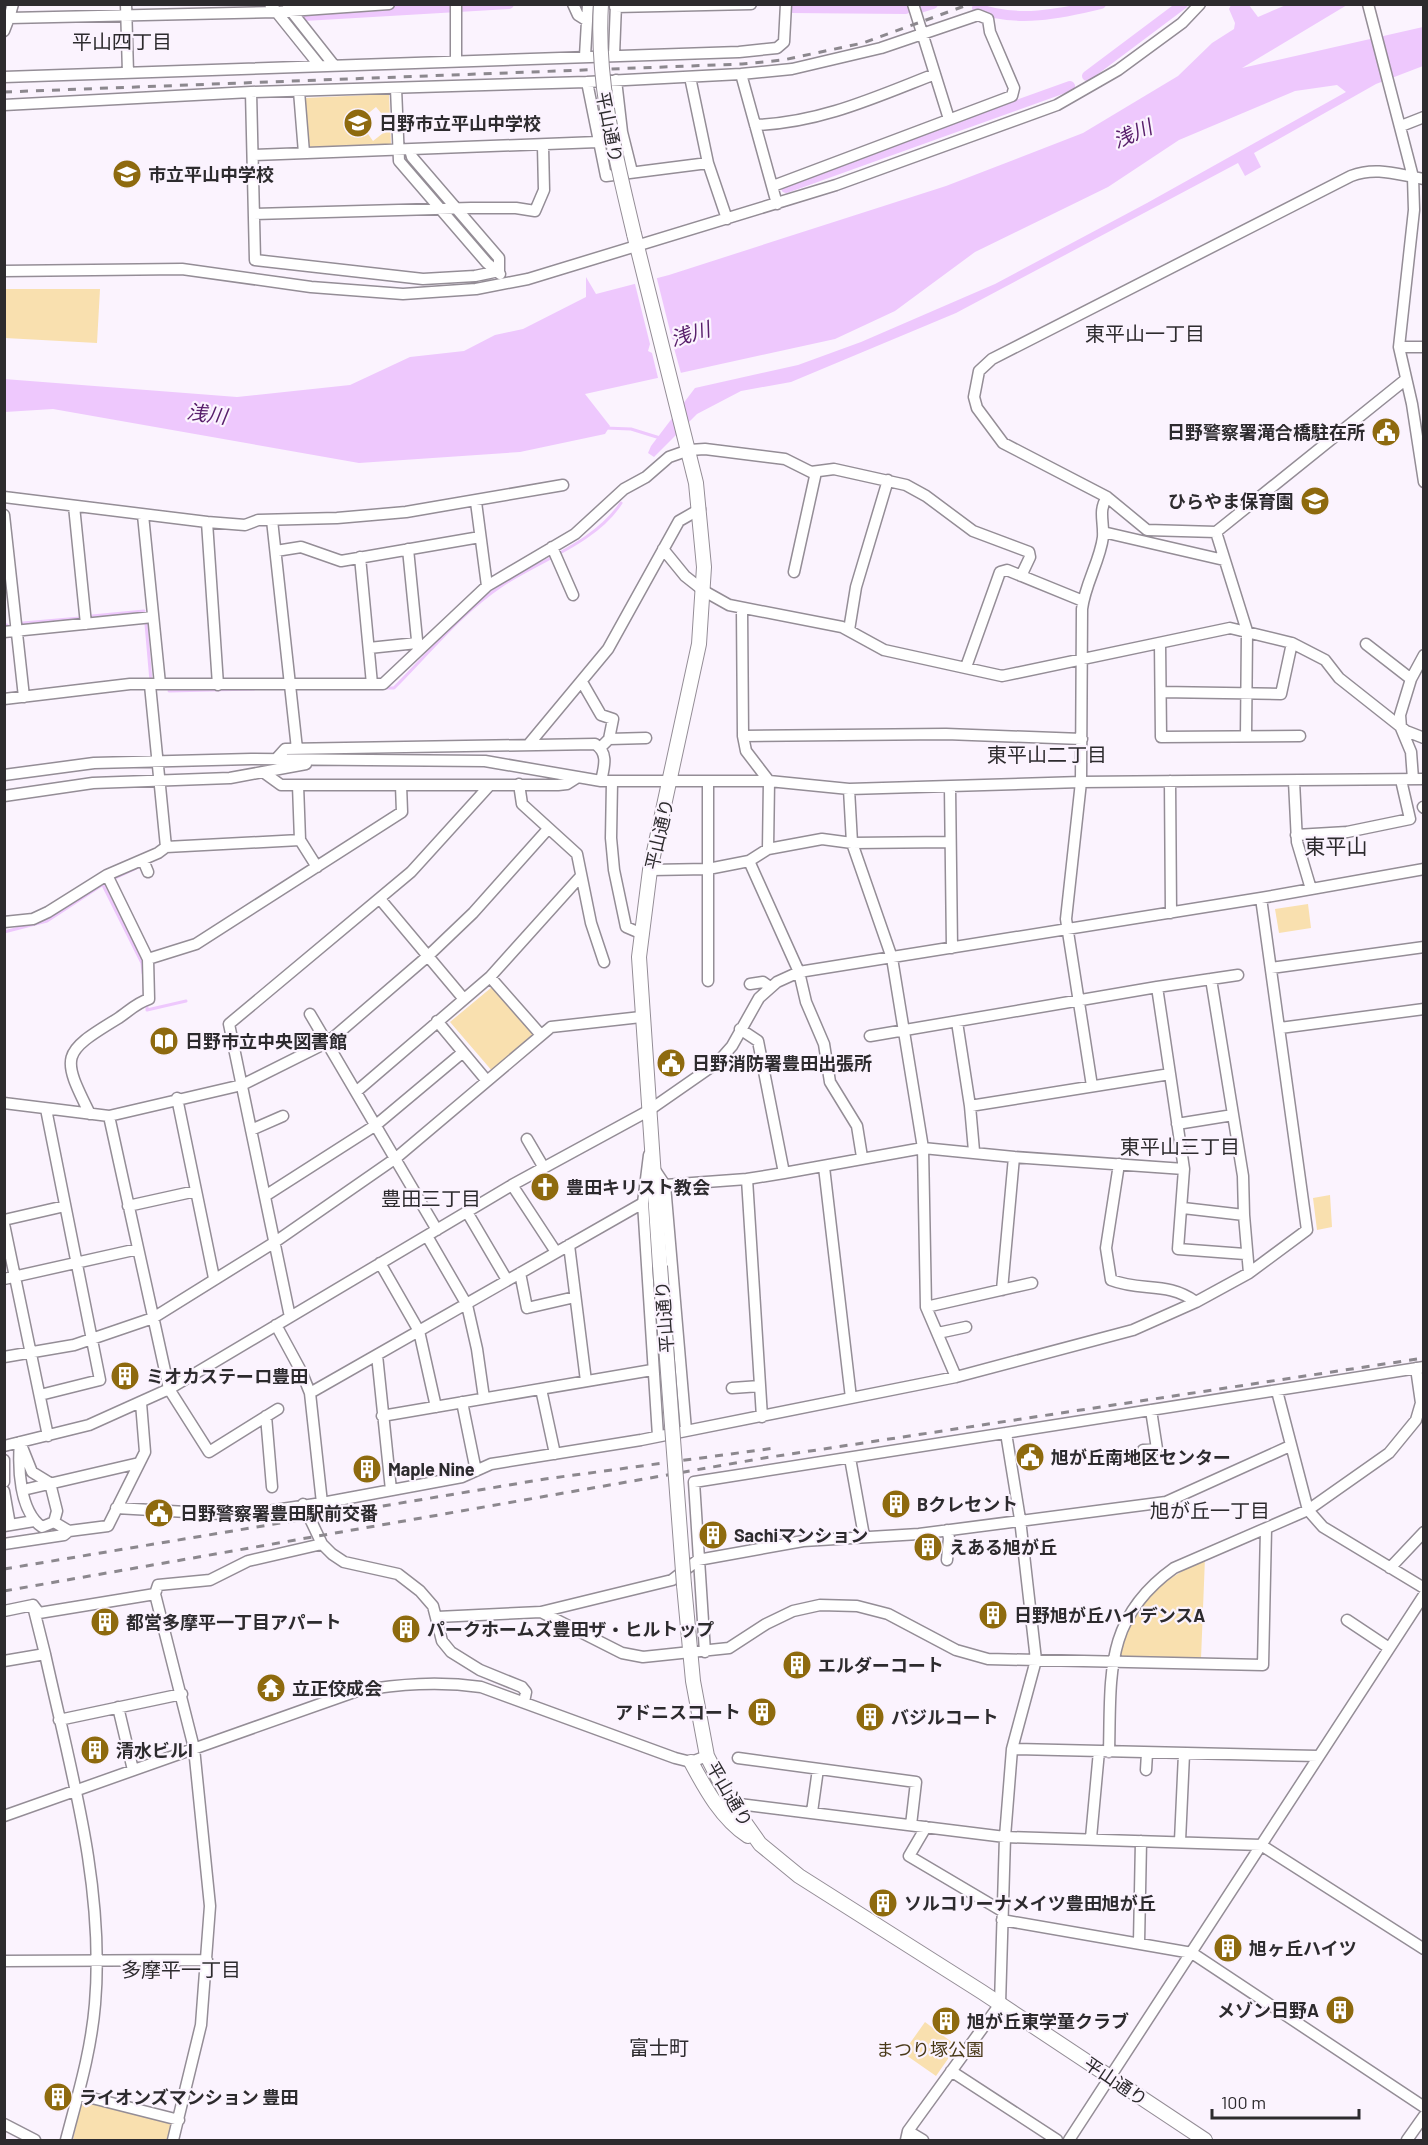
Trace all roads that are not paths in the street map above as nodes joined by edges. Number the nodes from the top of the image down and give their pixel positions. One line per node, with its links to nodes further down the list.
1 (13, 4): 17 (street)
2 (389, 4): 11 (street)
3 (456, 4): 23 (street)
4 (573, 4): 18 (street)
5 (588, 4): 18 (street)
6 (751, 4): 12 (street)
7 (786, 4): 21 (street)
8 (913, 4): 20 (street)
9 (1200, 4): 51 (street)
10 (1368, 4): 39 (street)
11 (380, 5): 13 (street)
12 (611, 5): 21 (street); 56 (main road, 平山通り, bridge)
13 (321, 7): 15 (street)
14 (273, 8): 15 (street); 16 (street); 24 (street)
15 (289, 8): 25 (street)
16 (126, 10): 17 (street); 26 (street)
17 (9, 18): 19 (street)
18 (586, 20): 22 (street)
19 (4, 31)
20 (921, 35): 27 (street); 28 (street); 38 (street)
21 (614, 55): 22 (street)
22 (585, 56): 23 (street)
23 (456, 61): 25 (street)
24 (319, 64): 25 (street); 26 (street)
25 (333, 64)
26 (129, 73): 29 (street)
27 (741, 74): 30 (street); 40 (street)
28 (935, 74): 38 (street); 40 (street)
29 (4, 77)
30 (690, 77): 31 (street); 47 (street)
31 (616, 80): 32 (street); 48 (street)
32 (587, 82): 33 (street); 41 (street)
33 (396, 88): 34 (street); 43 (street)
34 (299, 91): 35 (street); 45 (street)
35 (251, 92): 36 (street); 46 (street)
36 (4, 105)
37 (1424, 117): 39 (street)
38 (949, 119): 50 (street)
39 (1400, 124): 49 (street)
40 (755, 125): 50 (street)
41 (598, 142): 42 (street); 48 (street)
42 (543, 146): 44 (street); 53 (street)
43 (399, 150): 44 (street); 45 (street); 52 (street)
44 (410, 150): 53 (street)
45 (304, 153): 46 (street)
46 (254, 155): 54 (street)
47 (708, 163): 48 (street); 55 (street)
48 (632, 172)
49 (1418, 178): 60 (street); 69 (street)
50 (773, 186): 51 (street)
51 (777, 204): 55 (street)
52 (441, 209): 53 (street); 54 (street); 58 (street)
53 (457, 209): 58 (street)
54 (254, 214): 58 (street)
55 (728, 219): 56 (street)
56 (637, 244): 59 (street); 63 (main road, 平山通り)
57 (4, 271): 59 (street)
58 (499, 271): 59 (street)
59 (508, 283)
60 (1399, 347): 61 (street); 62 (street)
61 (1424, 347)
62 (1406, 380): 66 (street); 78 (street)
63 (687, 444): 64 (street); 72 (main road, 平山通り); 83 (street)
64 (816, 472): 65 (street); 87 (street)
65 (888, 480): 88 (street); 96 (street)
66 (1424, 482)
67 (563, 485): 70 (street)
68 (4, 497): 71 (street)
69 (1107, 497): 77 (street); 78 (street)
70 (476, 502): 75 (street); 79 (street)
71 (74, 506): 74 (street); 95 (street)
72 (700, 509): 81 (street); 90 (main road, 平山通り)
73 (4, 514): 84 (street)
74 (143, 515): 76 (street); 94 (street)
75 (272, 520): 76 (street); 82 (street)
76 (207, 522): 112 (street)
77 (1103, 532): 86 (street); 92 (street)
78 (1216, 532): 86 (street)
79 (480, 537): 80 (street); 89 (street)
80 (408, 549): 85 (street); 103 (street)
81 (663, 549): 90 (street); 109 (street)
82 (276, 551): 85 (street); 113 (street)
83 (554, 552): 89 (street); 91 (street)
84 (7, 553): 97 (street)
85 (360, 557): 104 (street)
86 (1224, 560): 98 (street)
87 (794, 572)
88 (1021, 576): 92 (street); 107 (street)
89 (487, 586): 103 (street)
90 (704, 591): 93 (street); 142 (main road, 平山通り)
91 (573, 596)
92 (1083, 601): 106 (street)
93 (742, 609): 96 (street); 119 (street)
94 (153, 617): 95 (street); 111 (street)
95 (86, 624): 97 (street)
96 (849, 630): 107 (street)
97 (17, 631): 99 (street); 116 (street)
98 (1246, 631): 100 (street); 101 (street); 115 (street)
99 (4, 632)
100 (1160, 643): 106 (street); 114 (street)
101 (1292, 643): 115 (street); 118 (street)
102 (1366, 644): 108 (street)
103 (418, 646): 104 (street); 110 (street)
104 (369, 648): 110 (street)
105 (1424, 656): 108 (street)
106 (1082, 661): 107 (street); 125 (street)
107 (966, 667)
108 (1411, 679): 118 (street)
109 (582, 682): 124 (street); 126 (street)
110 (377, 684): 113 (street)
111 (155, 685): 112 (street); 116 (street); 131 (street)
112 (218, 685): 113 (street)
113 (289, 688): 128 (street)
114 (1161, 692): 115 (street); 120 (street)
115 (1246, 693): 120 (street)
116 (24, 697): 117 (street)
117 (4, 699)
118 (1401, 728): 123 (street); 136 (street)
119 (743, 736): 125 (street); 138 (street)
120 (1246, 736): 121 (street)
121 (1300, 736)
122 (646, 738): 124 (street)
123 (1424, 738)
124 (609, 739): 127 (street)
125 (1082, 739): 144 (street)
126 (529, 744): 127 (street); 128 (street)
127 (600, 748): 141 (street)
128 (297, 749): 129 (street)
129 (276, 759): 130 (street); 131 (street)
130 (330, 759): 132 (street); 134 (street)
131 (158, 760): 133 (street); 135 (street)
132 (263, 772): 135 (street); 147 (street)
133 (4, 775)
134 (578, 777): 141 (street); 146 (street)
135 (159, 779): 151 (street); 157 (street)
136 (1418, 779): 137 (street)
137 (1401, 780): 140 (street); 153 (street)
138 (769, 781): 143 (street); 150 (street); 158 (street)
139 (1170, 781): 140 (street); 144 (street); 169 (street)
140 (1294, 781): 153 (street)
141 (607, 782): 142 (street); 172 (street)
142 (670, 782): 143 (street); 163 (main road, 平山通り)
143 (708, 782): 161 (street)
144 (1081, 782): 149 (street); 171 (street)
145 (490, 784): 146 (street); 148 (street); 168 (street)
146 (519, 784): 152 (street)
147 (298, 785): 148 (street); 154 (street)
148 (401, 785): 160 (street)
149 (950, 787): 150 (street); 155 (street)
150 (849, 789): 156 (street)
151 (4, 796)
152 (548, 829): 165 (street); 175 (street)
153 (1296, 835): 166 (street)
154 (300, 840): 157 (street); 160 (street)
155 (950, 842): 156 (street); 174 (street)
156 (852, 843): 158 (street); 176 (street)
157 (166, 847): 164 (street)
158 (768, 849): 159 (street)
159 (749, 861): 161 (street); 180 (street)
160 (316, 867): 177 (street)
161 (708, 869): 163 (street); 184 (street)
162 (1424, 869): 166 (street)
163 (650, 870): 172 (main road, 平山通り)
164 (107, 875): 170 (street); 177 (street)
165 (580, 877): 178 (street); 182 (street)
166 (1311, 889): 167 (street)
167 (1261, 898): 169 (street); 179 (street)
168 (380, 899): 175 (street); 204 (street)
169 (1171, 913): 171 (street)
170 (4, 922)
171 (1067, 929): 174 (street); 189 (street)
172 (640, 933): 192 (main road, 平山通り)
173 (1424, 946): 179 (street)
174 (952, 948): 176 (street)
175 (428, 956): 188 (street); 200 (street)
176 (892, 957): 180 (street); 197 (street)
177 (148, 959): 212 (street)
178 (604, 962)
179 (1271, 968): 195 (street)
180 (799, 972): 186 (street); 224 (street)
181 (1238, 975): 183 (street)
182 (490, 976): 188 (street); 198 (street)
183 (1211, 979): 187 (street); 213 (street)
184 (708, 981)
185 (750, 984): 186 (street)
186 (770, 987): 196 (street)
187 (1157, 987): 189 (street); 202 (street)
188 (464, 998): 193 (street)
189 (1078, 1002): 194 (street); 205 (street)
190 (1424, 1009): 195 (street)
191 (310, 1014): 200 (street)
192 (641, 1017): 198 (street); 211 (main road, 平山通り)
193 (437, 1021): 201 (street); 206 (street)
194 (957, 1022): 197 (street); 209 (street)
195 (1280, 1028): 254 (street)
196 (740, 1029): 211 (street); 231 (street)
197 (904, 1032): 199 (street); 221 (street)
198 (541, 1035): 203 (street)
199 (870, 1036)
200 (328, 1042): 204 (street); 206 (street)
201 (462, 1053): 203 (street); 217 (street)
202 (1170, 1074): 205 (street); 216 (street)
203 (487, 1081): 225 (street)
204 (242, 1085): 207 (street); 218 (street)
205 (1092, 1086): 209 (street)
206 (357, 1091): 217 (street)
207 (177, 1098): 214 (street); 235 (street)
208 (4, 1103): 210 (street)
209 (970, 1106): 222 (street)
210 (46, 1109): 212 (street); 238 (street)
211 (648, 1111): 220 (main road, 平山通り); 229 (street)
212 (90, 1114): 214 (street)
213 (1233, 1115): 216 (street); 242 (street)
214 (109, 1116): 239 (street)
215 (283, 1116): 218 (street)
216 (1178, 1124): 230 (street)
217 (376, 1125): 225 (street); 236 (street)
218 (251, 1130): 236 (street)
219 (527, 1139): 229 (street)
220 (651, 1145): 226 (main road, 平山通り); 237 (street)
221 (923, 1148): 222 (street); 224 (street); 265 (street)
222 (974, 1151): 223 (street)
223 (1014, 1156): 227 (street); 259 (street)
224 (862, 1157): 228 (street)
225 (396, 1158): 244 (street); 246 (street)
226 (652, 1164): 234 (street); 345 (main road, 平山通り, bridge)
227 (1119, 1164): 230 (street); 263 (street)
228 (824, 1167): 231 (street); 288 (street)
229 (544, 1168): 233 (street)
230 (1184, 1169): 240 (street)
231 (784, 1173): 232 (street)
232 (747, 1179): 234 (street); 280 (street)
233 (512, 1185): 241 (street); 249 (street)
234 (665, 1185): 261 (street)
235 (196, 1191): 239 (street); 256 (street)
236 (265, 1196): 246 (street)
237 (644, 1203): 247 (street); 262 (street)
238 (65, 1206): 243 (street); 251 (street)
239 (128, 1206): 248 (street)
240 (1183, 1208): 242 (street); 250 (street)
241 (467, 1212): 244 (street); 257 (street)
242 (1244, 1215): 250 (street)
243 (4, 1222): 255 (street)
244 (437, 1230): 245 (street)
245 (427, 1236): 252 (street); 264 (street)
246 (275, 1242): 256 (street); 266 (street)
247 (568, 1245): 249 (street); 260 (street)
248 (138, 1249): 251 (street); 267 (street)
249 (556, 1252): 253 (street)
250 (1245, 1254): 254 (street)
251 (77, 1263): 255 (street); 272 (street)
252 (380, 1263): 266 (street); 270 (street)
253 (519, 1273): 257 (street); 260 (street)
254 (1249, 1273): 263 (street)
255 (10, 1278): 273 (street)
256 (214, 1278): 267 (street)
257 (507, 1280): 264 (street)
258 (1032, 1283): 259 (street)
259 (1002, 1290): 265 (street)
260 (575, 1297): 279 (street)
261 (673, 1298): 262 (street); 297 (street)
262 (650, 1300): 277 (street)
263 (1196, 1302): 278 (street)
264 (467, 1305): 270 (street); 287 (street)
265 (926, 1307): 271 (street)
266 (290, 1317): 268 (street)
267 (153, 1318): 272 (street); 282 (street)
268 (276, 1325): 282 (street); 285 (street)
269 (966, 1327): 271 (street)
270 (419, 1331): 274 (street); 291 (street)
271 (938, 1333): 278 (street)
272 (92, 1339): 273 (street); 286 (street)
273 (31, 1352): 275 (street); 286 (street)
274 (377, 1355): 285 (street); 295 (street)
275 (4, 1357)
276 (1420, 1368): 284 (street); 319 (street)
277 (652, 1370): 279 (street); 300 (street)
278 (956, 1377): 288 (street)
279 (586, 1381): 283 (street)
280 (760, 1386): 281 (street); 296 (street)
281 (732, 1388)
282 (169, 1389): 290 (street); 294 (street)
283 (542, 1389): 287 (street); 305 (street)
284 (1277, 1391): 293 (street); 303 (street)
285 (310, 1393): 316 (street)
286 (40, 1395): 299 (street)
287 (484, 1398): 289 (street)
288 (851, 1398): 296 (street)
289 (462, 1402): 291 (street); 309 (street)
290 (141, 1403): 299 (street); 308 (street)
291 (436, 1407): 295 (street)
292 (278, 1409): 294 (street)
293 (1151, 1410): 298 (street); 304 (street)
294 (266, 1416): 312 (street)
295 (382, 1416): 314 (street)
296 (762, 1416): 297 (street)
297 (686, 1430): 300 (street)
298 (1006, 1433): 306 (street); 320 (street)
299 (48, 1436): 301 (street)
300 (658, 1436): 305 (street)
301 (20, 1442): 302 (street); 311 (street); 313 (street)
302 (4, 1446)
303 (1290, 1446): 319 (street); 320 (street)
304 (1143, 1450)
305 (555, 1454): 309 (street)
306 (850, 1458): 329 (street); 333 (street)
307 (4, 1460): 310 (street)
308 (139, 1463): 311 (street); 318 (street)
309 (476, 1471): 314 (street)
310 (4, 1482)
311 (50, 1483): 313 (street); 322 (street)
312 (272, 1487)
313 (24, 1490): 321 (street)
314 (391, 1490): 316 (street)
315 (4, 1491): 323 (street)
316 (322, 1503): 317 (street)
317 (303, 1504): 318 (street); 331 (street)
318 (116, 1508): 326 (street)
319 (1308, 1510): 324 (street); 335 (street)
320 (1020, 1520): 325 (street); 347 (street)
321 (34, 1521): 322 (street); 323 (street)
322 (54, 1522): 326 (street)
323 (7, 1525)
324 (1266, 1529): 349 (street); 349 (street)
325 (947, 1530): 329 (street); 334 (street)
326 (69, 1531): 330 (street)
327 (1424, 1532): 335 (street)
328 (762, 1535): 332 (street)
329 (864, 1536): 332 (street)
330 (4, 1544)
331 (322, 1544): 337 (street); 342 (street)
332 (764, 1548): 333 (street)
333 (698, 1560): 341 (street); 345 (street)
334 (947, 1560)
335 (1390, 1568): 336 (street)
336 (1424, 1588)
337 (157, 1589): 339 (street); 350 (street)
338 (1424, 1595): 344 (street)
339 (33, 1605): 340 (street); 346 (street)
340 (4, 1611)
341 (541, 1612): 342 (street); 345 (street)
342 (437, 1617): 351 (street)
343 (1347, 1620): 344 (street)
344 (1389, 1648): 360 (street)
345 (698, 1653): 347 (street); 359 (main road, 平山通り)
346 (45, 1654): 348 (street); 353 (street)
347 (1036, 1660): 349 (street); 355 (street)
348 (4, 1661)
349 (1111, 1663): 356 (street)
350 (182, 1694): 352 (street); 354 (street)
351 (524, 1702): 354 (street); 362 (street)
352 (118, 1707): 353 (street); 364 (street)
353 (59, 1720): 366 (street)
354 (194, 1748): 364 (street); 383 (street)
355 (1012, 1749): 356 (street); 372 (street)
356 (1104, 1751): 357 (street); 373 (street)
357 (1147, 1753): 358 (street); 365 (street)
358 (1184, 1754): 360 (street); 375 (street)
359 (707, 1756): 362 (street); 367 (main road, 平山通り)
360 (1318, 1756): 377 (street)
361 (738, 1758): 363 (street)
362 (691, 1762): 376 (main road)
363 (818, 1769): 368 (street); 370 (street)
364 (133, 1770): 366 (street)
365 (1146, 1770)
366 (75, 1790): 369 (street); 382 (street)
367 (731, 1803): 368 (street); 376 (main road, 平山通り)
368 (812, 1812): 370 (street)
369 (4, 1816)
370 (911, 1825): 371 (street)
371 (926, 1827): 372 (street); 378 (street)
372 (1005, 1837): 373 (street); 378 (street)
373 (1091, 1838): 374 (street)
374 (1141, 1841): 375 (street); 379 (street)
375 (1180, 1841): 377 (street)
376 (760, 1844): 385 (main road, 平山通り)
377 (1261, 1845): 380 (street); 381 (street)
378 (1002, 1916): 379 (street); 385 (street)
379 (1139, 1944): 381 (street)
380 (1424, 1949)
381 (1192, 1953): 387 (street); 389 (street)
382 (95, 1959): 383 (street); 384 (street); 388 (street)
383 (207, 1960): 391 (street)
384 (4, 1961)
385 (1000, 2004): 386 (street); 387 (main road, 平山通り)
386 (951, 2071): 393 (street); 398 (street)
387 (1111, 2077): 399 (street); 400 (main road, 平山通り)
388 (80, 2095): 391 (street); 395 (street)
389 (1424, 2107)
390 (1424, 2116): 401 (street)
391 (179, 2120): 396 (street)
392 (4, 2124): 394 (street)
393 (907, 2136): 397 (street)
394 (35, 2140)
395 (66, 2140)
396 (173, 2140)
397 (922, 2140)
398 (1057, 2140)
399 (1069, 2140)
400 (1205, 2140)
401 (1407, 2140)

